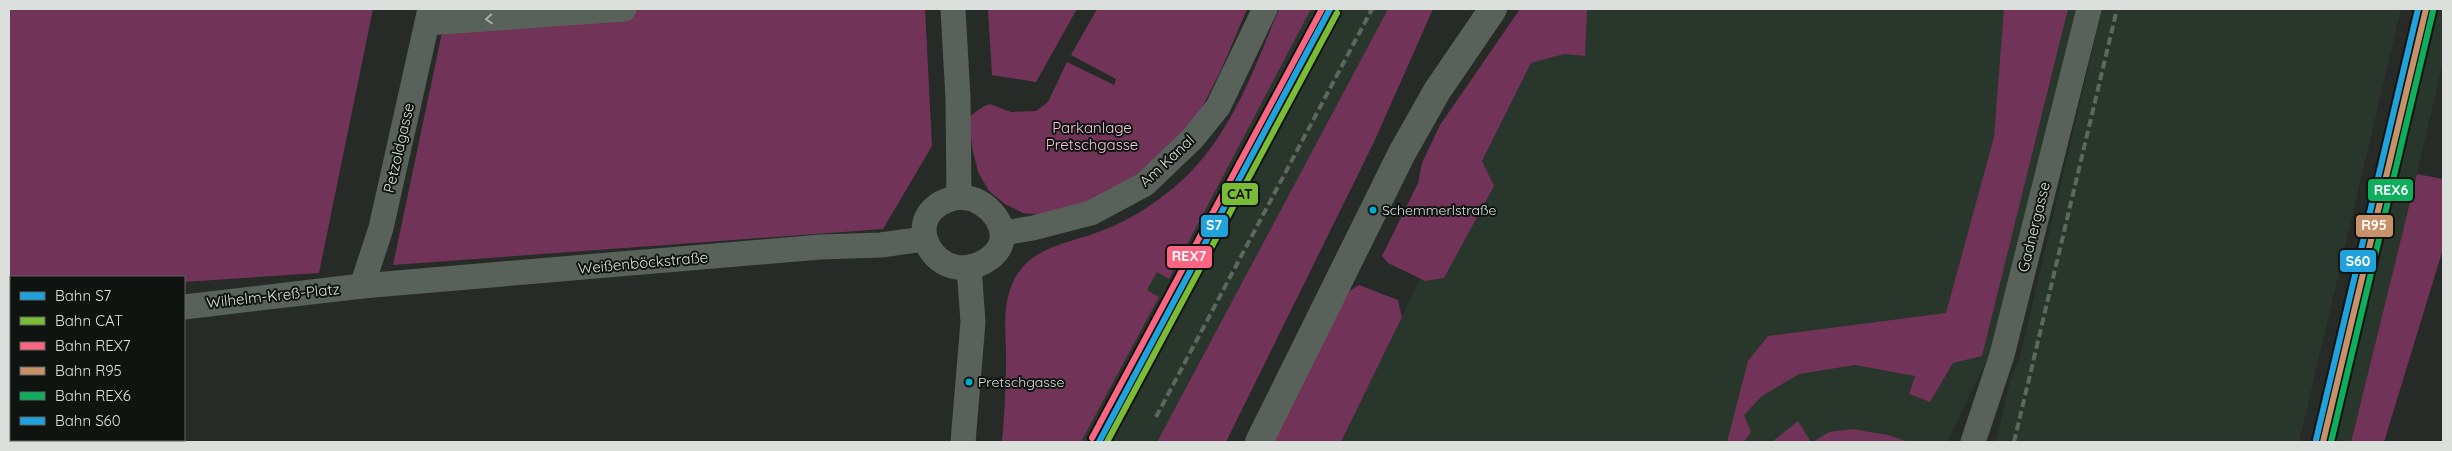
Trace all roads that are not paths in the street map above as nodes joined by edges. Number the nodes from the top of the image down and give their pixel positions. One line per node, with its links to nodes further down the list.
1 (624, 9): 6 (street, one-way to 6)
2 (953, 9): 7 (street)
3 (1265, 9): 8 (street, Am Kanal)
4 (1493, 9): 14 (main road)
5 (2088, 9): 15 (street, Gadnergasse)
6 (428, 16): 11 (street, Petzoldgasse)
7 (959, 197): 8 (street); 9 (street)
8 (1004, 233): 10 (street)
9 (924, 239): 10 (street); 11 (street, Weißenböckstraße)
10 (969, 267): 13 (street)
11 (362, 286): 12 (street, Wilhelm-Kreß-Platz)
12 (185, 307)
13 (963, 442)
14 (1259, 442)
15 (1973, 442)

